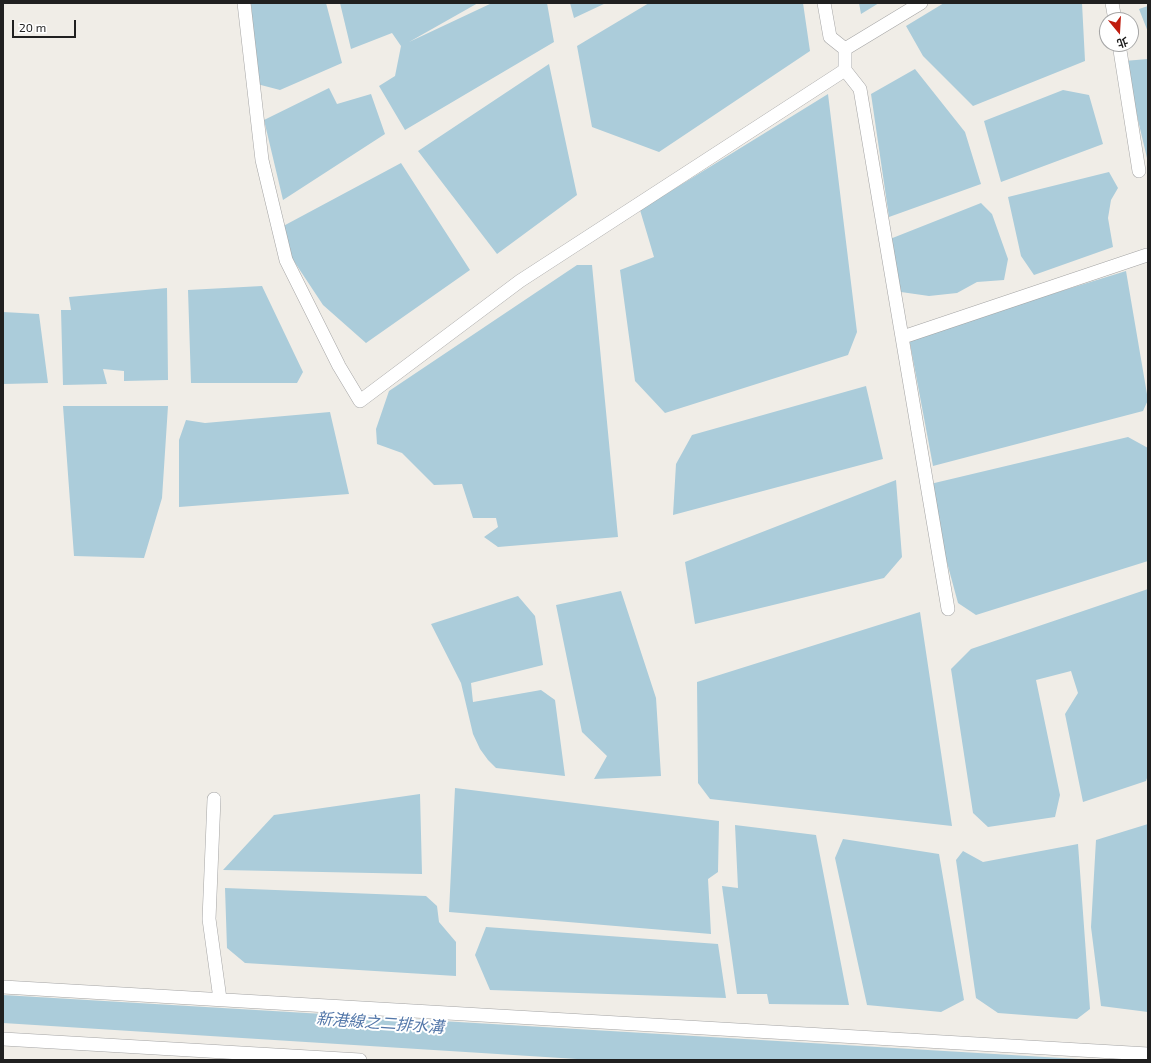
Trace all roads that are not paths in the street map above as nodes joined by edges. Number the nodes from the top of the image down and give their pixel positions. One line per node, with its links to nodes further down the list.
1 (244, 3): 6 (lane)
2 (824, 3): 4 (lane)
3 (921, 3): 4 (lane)
4 (845, 49): 6 (lane)
5 (1120, 52): 7 (lane)
6 (845, 70): 9 (lane)
7 (1139, 171)
8 (1147, 255): 9 (lane)
9 (903, 337): 10 (lane)
10 (948, 609)
11 (214, 799): 13 (lane)
12 (3, 987): 13 (lane)
13 (220, 999): 15 (lane)
14 (3, 1039): 16 (lane)
15 (1148, 1054)
16 (235, 1056): 17 (lane)
17 (360, 1060)

